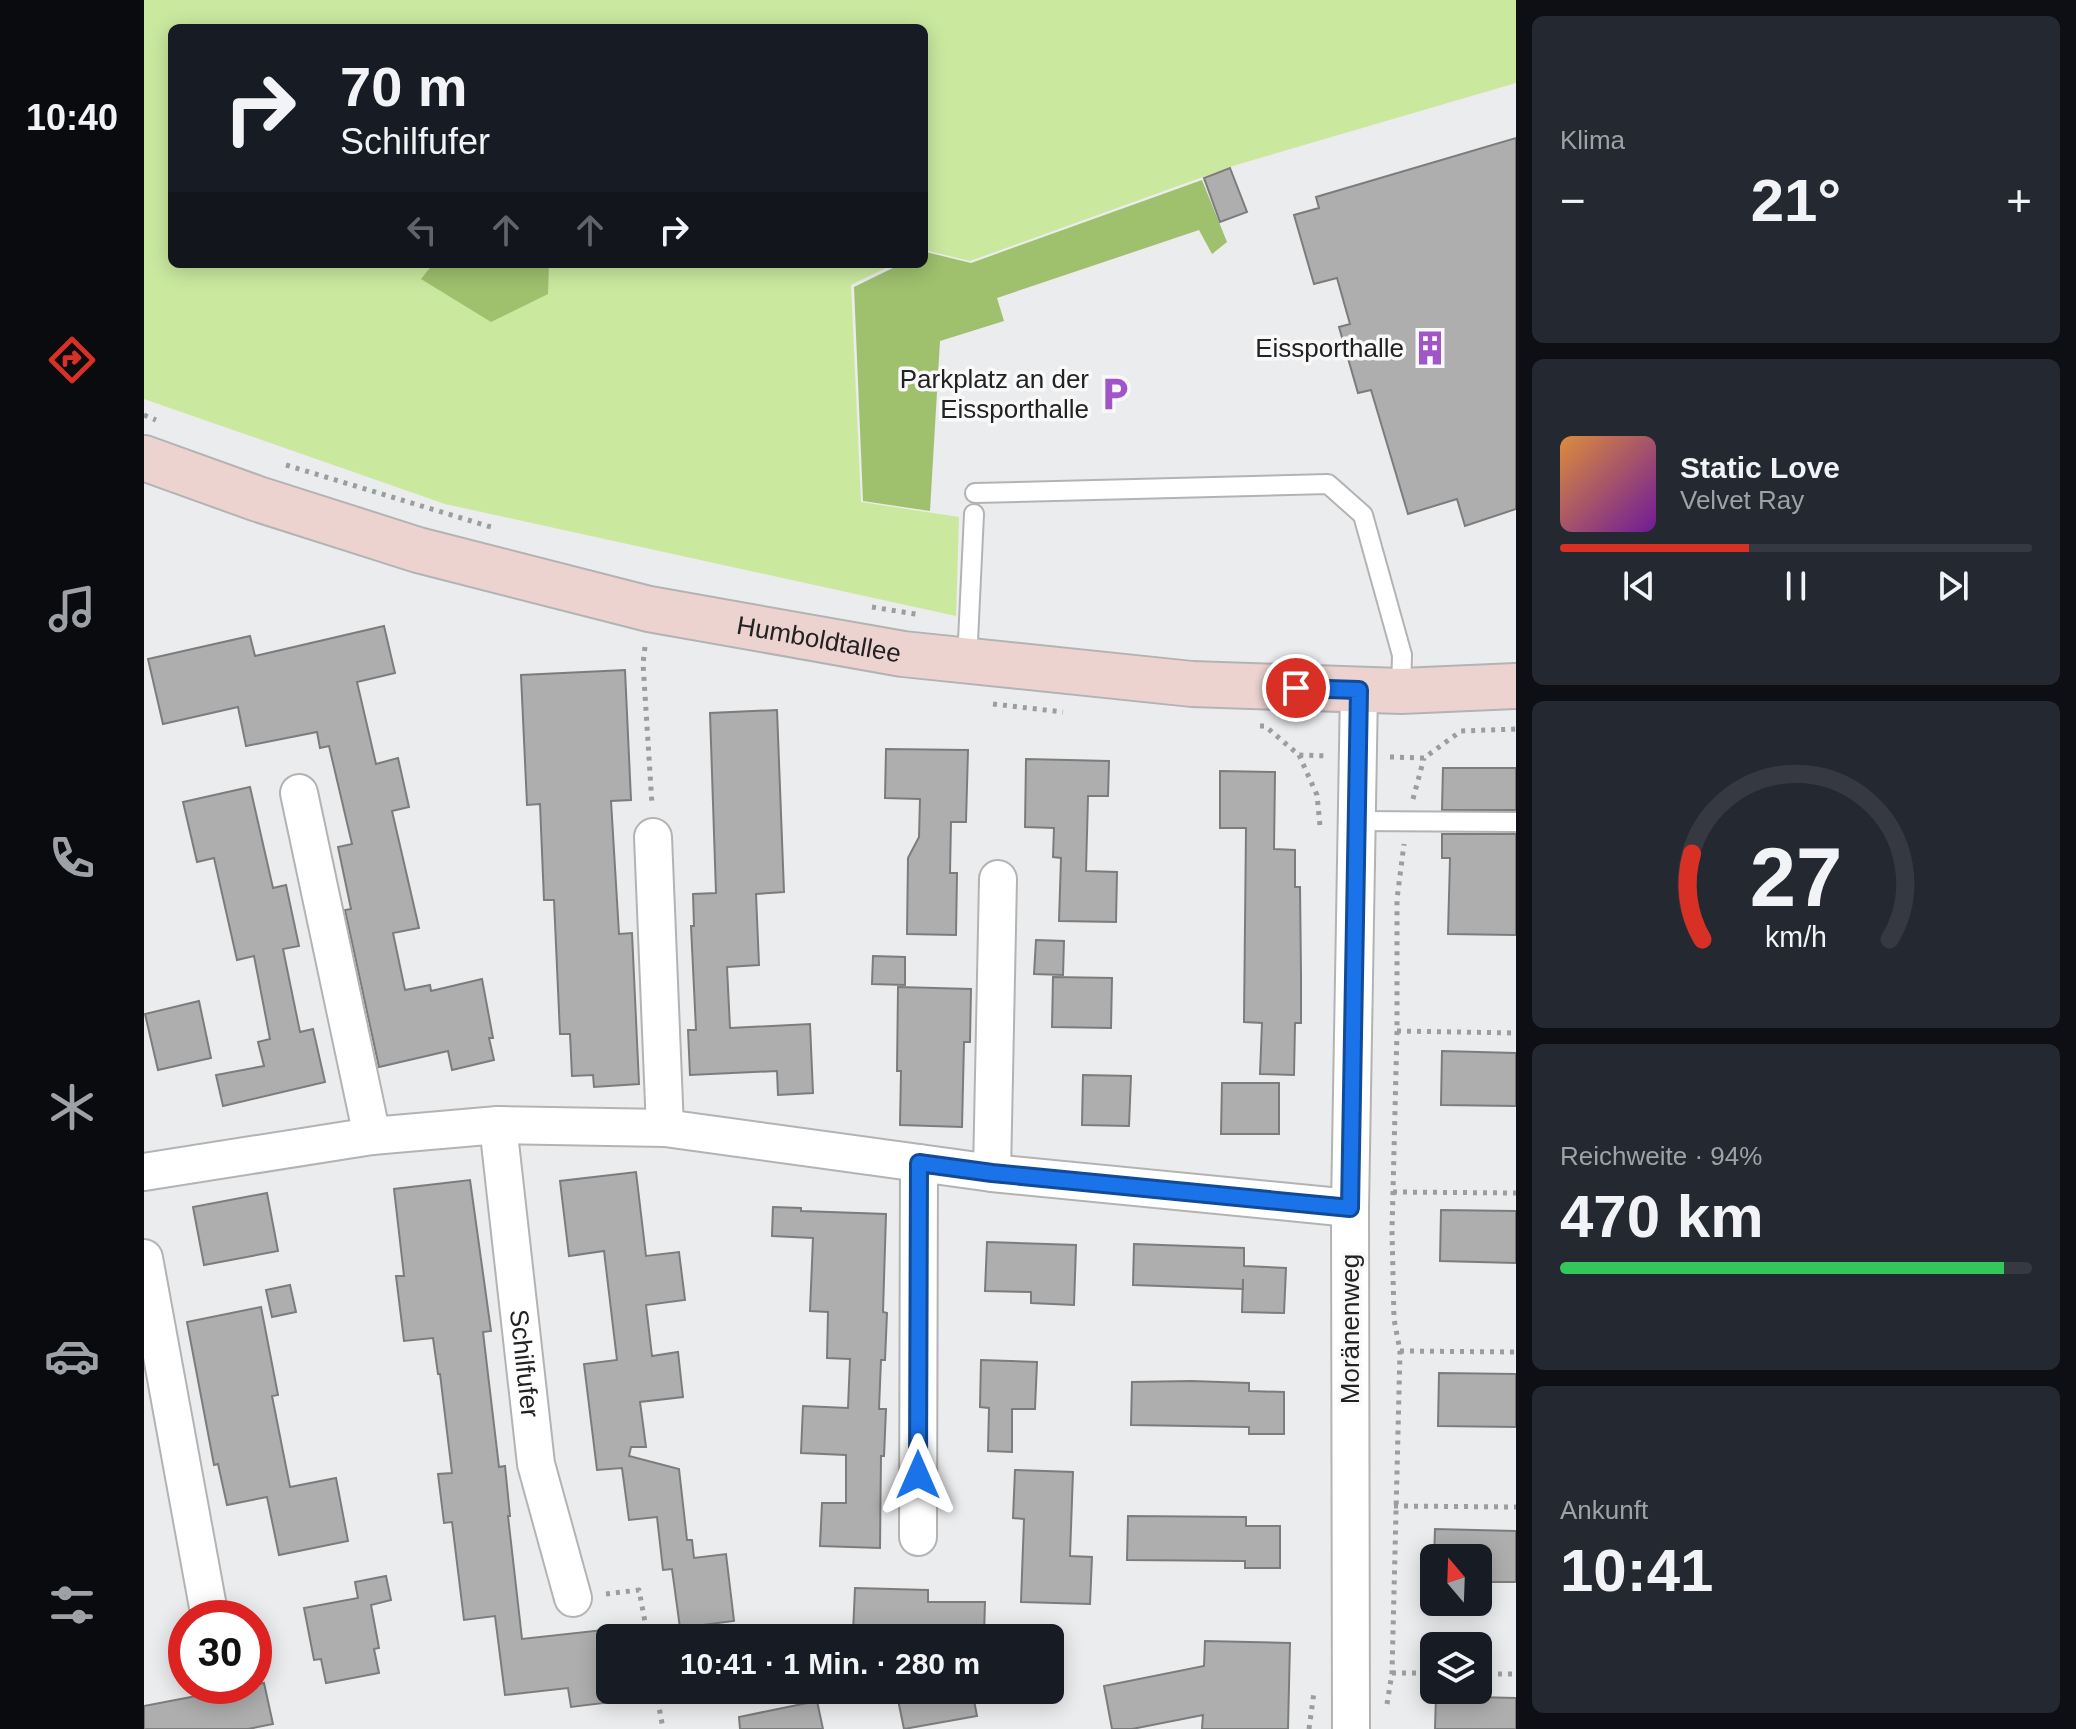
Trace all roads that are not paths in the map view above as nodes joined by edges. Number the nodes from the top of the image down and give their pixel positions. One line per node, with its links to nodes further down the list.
1 (156, 441): 4 (street, Humboldtallee)
2 (975, 493): 6 (lane)
3 (974, 514): 4 (lane)
4 (968, 642): 6 (street, Humboldtallee)
5 (1516, 686): 6 (street, Humboldtallee)
6 (1380, 690): 8 (street, Moränenweg)
7 (299, 793): 14 (street)
8 (1355, 821): 9 (lane); 18 (street, Moränenweg)
9 (1516, 822)
10 (653, 837): 13 (street)
11 (998, 879): 17 (street)
12 (498, 1125): 13 (street); 14 (street); 21 (street, Schilfufer)
13 (665, 1128): 15 (street)
14 (372, 1136): 16 (street)
15 (919, 1163): 17 (street); 20 (street)
16 (144, 1172)
17 (992, 1173): 18 (street)
18 (1350, 1208): 23 (street, Moränenweg)
19 (144, 1258): 22 (street)
20 (918, 1537)
21 (573, 1598)
22 (207, 1600)
23 (1351, 1729)

